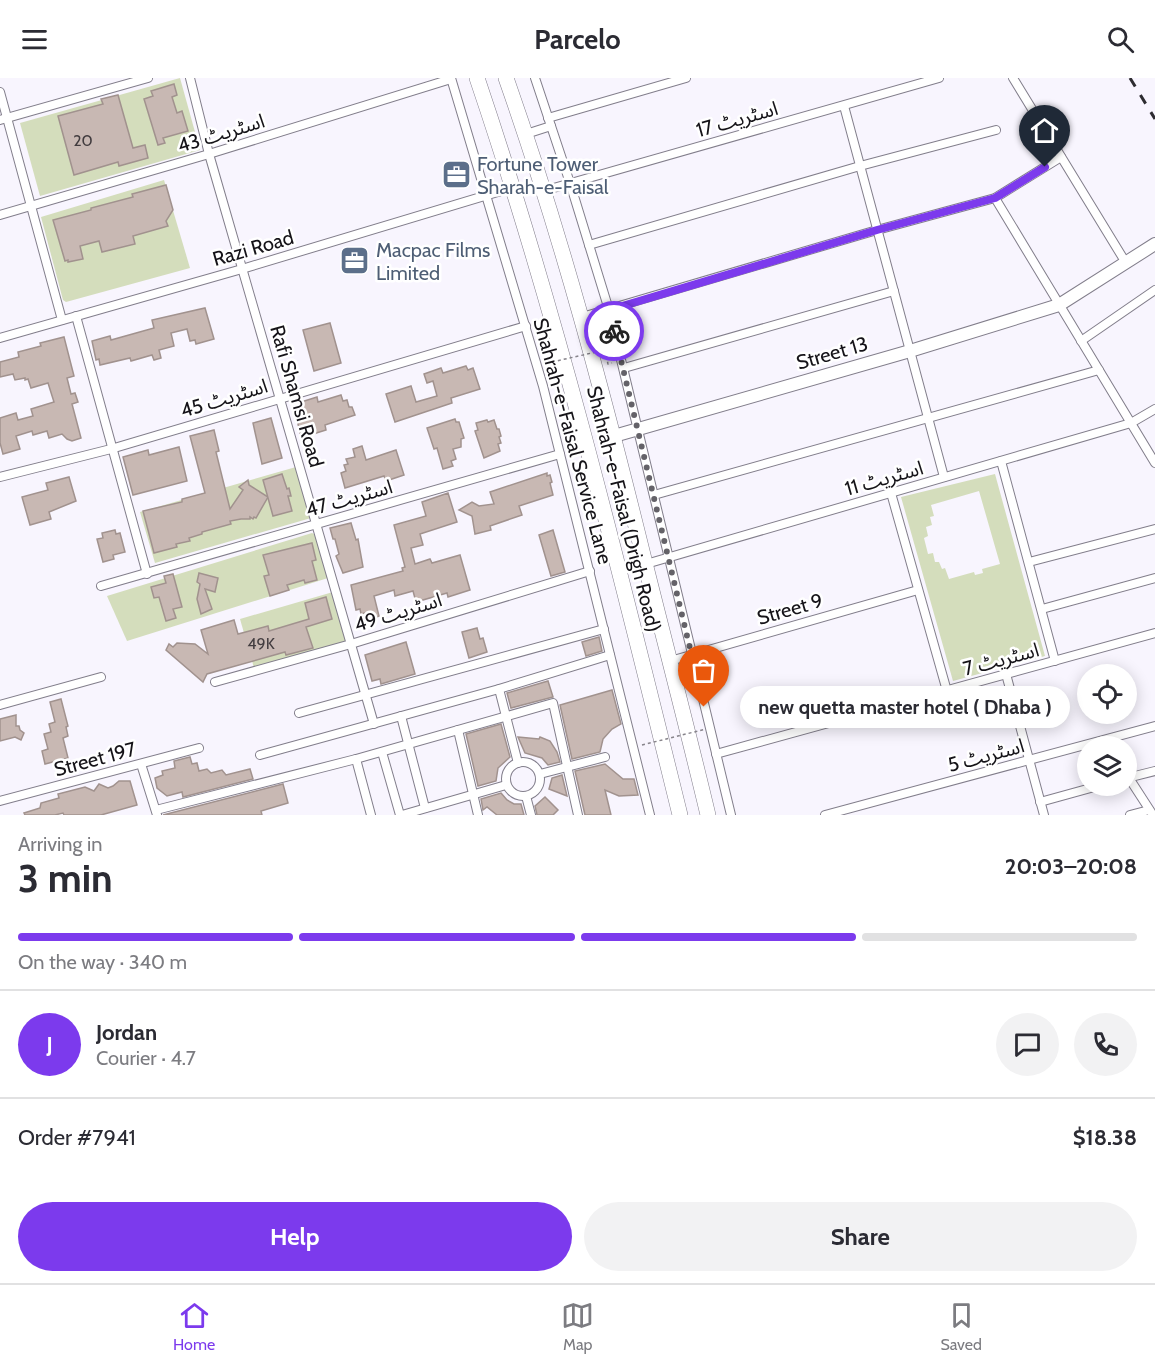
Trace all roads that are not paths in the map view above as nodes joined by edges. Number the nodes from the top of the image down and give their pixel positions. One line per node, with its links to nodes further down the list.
1 (148, 78): 12 (street)
2 (190, 78): 16 (street, Rafi Shamsi Road)
3 (451, 78): 16 (street, اسٹریٹ 43); 22 (street, Shahrah-e-Faisal Service Lane)
4 (477, 78): 20 (highway, Shahrah-e-Faisal (Drigh Road))
5 (506, 78): 15 (highway, Shahrah-e-Faisal (Drigh Road))
6 (535, 78): 13 (street)
7 (686, 78): 13 (street)
8 (939, 78): 11 (street, اسٹریٹ 17)
9 (1013, 78): 17 (street)
10 (0, 92): 12 (street)
11 (844, 106): 18 (street); 19 (street, اسٹریٹ 17)
12 (3, 119): 24 (street)
13 (550, 122): 15 (street); 19 (street)
14 (996, 130): 18 (street)
15 (526, 134): 21 (highway, Shahrah-e-Faisal (Drigh Road))
16 (209, 154): 24 (street, اسٹریٹ 43); 30 (street, Rafi Shamsi Road)
17 (1061, 157): 23 (street); 29 (street)
18 (860, 166): 26 (street); 27 (street)
19 (570, 183): 21 (street, اسٹریٹ 17); 27 (street)
20 (514, 187): 22 (street, Razi Road); 119 (highway, Shahrah-e-Faisal (Drigh Road))
21 (543, 190): 36 (highway, Shahrah-e-Faisal (Drigh Road))
22 (488, 197): 30 (street, Razi Road); 38 (street, Shahrah-e-Faisal Service Lane)
23 (995, 198): 26 (street); 33 (street)
24 (30, 207): 25 (street, اسٹریٹ 43); 37 (street)
25 (0, 215)
26 (877, 230): 32 (street); 34 (street)
27 (589, 244): 34 (street)
28 (1155, 244): 29 (street, Street 13)
29 (1126, 263): 33 (street, Street 13)
30 (242, 268): 35 (street, Razi Road); 44 (street, Rafi Shamsi Road)
31 (1155, 290): 40 (street)
32 (894, 291): 41 (street); 42 (street)
33 (1059, 305): 40 (street); 41 (street, Street 13)
34 (609, 310): 36 (street); 42 (street)
35 (76, 316): 37 (street, Razi Road); 50 (street)
36 (582, 317): 49 (highway, Shahrah-e-Faisal (Drigh Road))
37 (62, 320): 39 (street, Razi Road)
38 (526, 326): 44 (street, اسٹریٹ 45); 51 (street, Shahrah-e-Faisal Service Lane)
39 (0, 338)
40 (1081, 341): 43 (street)
41 (910, 351): 46 (street); 48 (street, Street 13)
42 (624, 368): 48 (street)
43 (1099, 370): 46 (street); 47 (street)
44 (280, 398): 50 (street, اسٹریٹ 45); 58 (street, Rafi Shamsi Road)
45 (1155, 409): 47 (street, اسٹریٹ 11)
46 (928, 417): 55 (street); 57 (street)
47 (1131, 423): 52 (street, اسٹریٹ 11); 53 (street)
48 (639, 428): 49 (street, Street 13); 57 (street)
49 (614, 436): 62 (highway, Shahrah-e-Faisal (Drigh Road))
50 (111, 449): 54 (street, اسٹریٹ 45); 64 (street)
51 (560, 454): 58 (street, اسٹریٹ 47); 63 (street, Shahrah-e-Faisal Service Lane)
52 (1002, 461): 55 (street, اسٹریٹ 11); 61 (street)
53 (1155, 463)
54 (0, 477)
55 (944, 477): 56 (street, اسٹریٹ 11)
56 (891, 493): 60 (street, اسٹریٹ 11); 67 (street)
57 (654, 495): 60 (street)
58 (317, 524): 64 (street, اسٹریٹ 47); 71 (street, Rafi Shamsi Road)
59 (1155, 528): 61 (street)
60 (669, 557): 62 (street, اسٹریٹ 11); 72 (street)
61 (1029, 562): 68 (street)
62 (646, 564): 74 (highway, Shahrah-e-Faisal (Drigh Road))
63 (590, 571): 69 (street, Shahrah-e-Faisal Service Lane); 71 (street, اسٹریٹ 49)
64 (147, 574): 66 (street, اسٹریٹ 47)
65 (1155, 578): 68 (street)
66 (101, 586)
67 (918, 590): 72 (street, Street 9); 80 (street)
68 (1042, 609): 75 (street)
69 (604, 629): 73 (street, Shahrah-e-Faisal Service Lane); 81 (street)
70 (1155, 633): 75 (street, اسٹریٹ 7)
71 (351, 644): 78 (street, اسٹریٹ 49); 81 (street, Rafi Shamsi Road)
72 (692, 654): 74 (street, Street 9); 92 (street)
73 (610, 655): 79 (street); 118 (street, Shahrah-e-Faisal Service Lane)
74 (670, 661): 120 (highway, Shahrah-e-Faisal (Drigh Road))
75 (1055, 661): 76 (street, اسٹریٹ 7)
76 (1006, 674): 80 (street, اسٹریٹ 7); 96 (street)
77 (101, 677): 82 (street)
78 (215, 682)
79 (499, 689): 84 (street); 85 (street)
80 (947, 691): 92 (street, اسٹریٹ 7)
81 (365, 694): 83 (street); 86 (street, Rafi Shamsi Road)
82 (0, 705)
83 (299, 713)
84 (401, 716): 86 (street); 89 (street)
85 (505, 716): 88 (street); 97 (street); 99 (street)
86 (374, 724): 93 (street)
87 (1155, 726): 96 (street, اسٹریٹ 5)
88 (458, 730): 89 (street); 106 (street)
89 (408, 744): 91 (street); 110 (street)
90 (199, 748): 98 (street, Street 197)
91 (382, 752): 95 (street); 114 (street)
92 (717, 754): 121 (street)
93 (260, 755)
94 (604, 757): 99 (street)
95 (356, 759): 111 (street); 113 (street)
96 (1029, 760): 109 (street); 122 (street, اسٹریٹ 5)
97 (518, 763): 101 (street); 103 (street)
98 (141, 764): 108 (street, Street 197); 111 (street)
99 (568, 767): 101 (street); 117 (street)
100 (1155, 771): 102 (street)
101 (540, 774): 107 (street)
102 (1137, 776)
103 (506, 785): 106 (street); 107 (street)
104 (1137, 791): 112 (street)
105 (1077, 792): 109 (street)
106 (473, 794): 110 (street); 115 (street)
107 (526, 796): 116 (street)
108 (0, 801)
109 (1040, 802): 123 (street)
110 (425, 808): 114 (street)
111 (156, 812)
112 (1151, 812): 124 (street)
113 (371, 815)
114 (401, 815)
115 (478, 815)
116 (531, 815)
117 (578, 815)
118 (650, 815)
119 (680, 815)
120 (708, 815)
121 (731, 815)
122 (825, 815)
123 (1044, 815)
124 (1130, 815)

